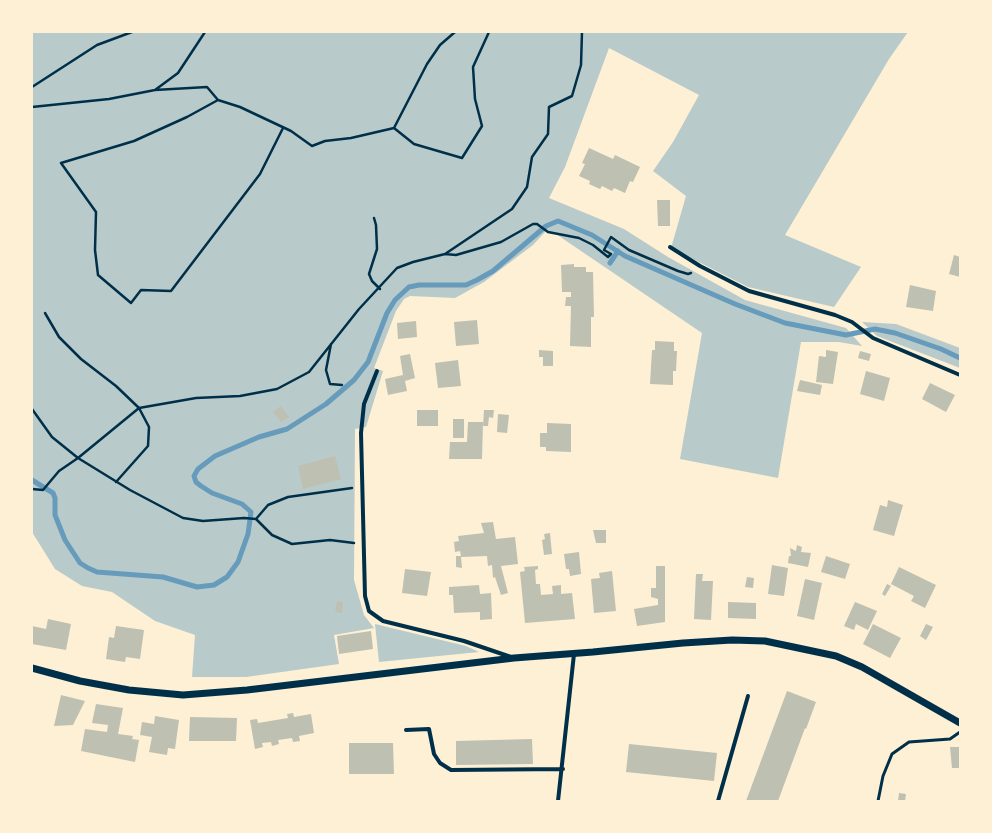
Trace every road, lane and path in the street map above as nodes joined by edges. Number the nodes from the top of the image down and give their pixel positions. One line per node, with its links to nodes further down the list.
1 (132, 32): 6 (path)
2 (205, 32): 7 (path)
3 (455, 32): 11 (path)
4 (489, 32): 11 (path)
5 (582, 32): 14 (path)
6 (32, 87)
7 (155, 90): 8 (path); 9 (path)
8 (218, 100): 10 (path); 10 (path)
9 (32, 107)
10 (283, 128): 11 (path)
11 (394, 128)
12 (374, 218): 16 (path)
13 (670, 247): 20 (street)
14 (444, 254): 15 (path); 16 (path)
15 (688, 274)
16 (380, 288): 18 (path)
17 (45, 312): 22 (path)
18 (331, 344): 21 (path); 22 (path)
19 (378, 371): 26 (street)
20 (960, 375)
21 (342, 385)
22 (139, 408): 24 (path); 25 (path)
23 (32, 409): 24 (path)
24 (78, 458): 25 (path); 27 (path)
25 (116, 482): 28 (path)
26 (362, 486): 28 (path); 29 (street)
27 (32, 489)
28 (256, 519): 29 (path)
29 (364, 544): 31 (street)
30 (574, 654): 31 (street); 34 (street); 37 (street)
31 (514, 658): 32 (street)
32 (32, 668)
33 (748, 696): 39 (street)
34 (960, 723)
35 (406, 730): 37 (street)
36 (960, 732): 40 (lane)
37 (563, 768): 38 (street)
38 (558, 801)
39 (718, 801)
40 (878, 801)

